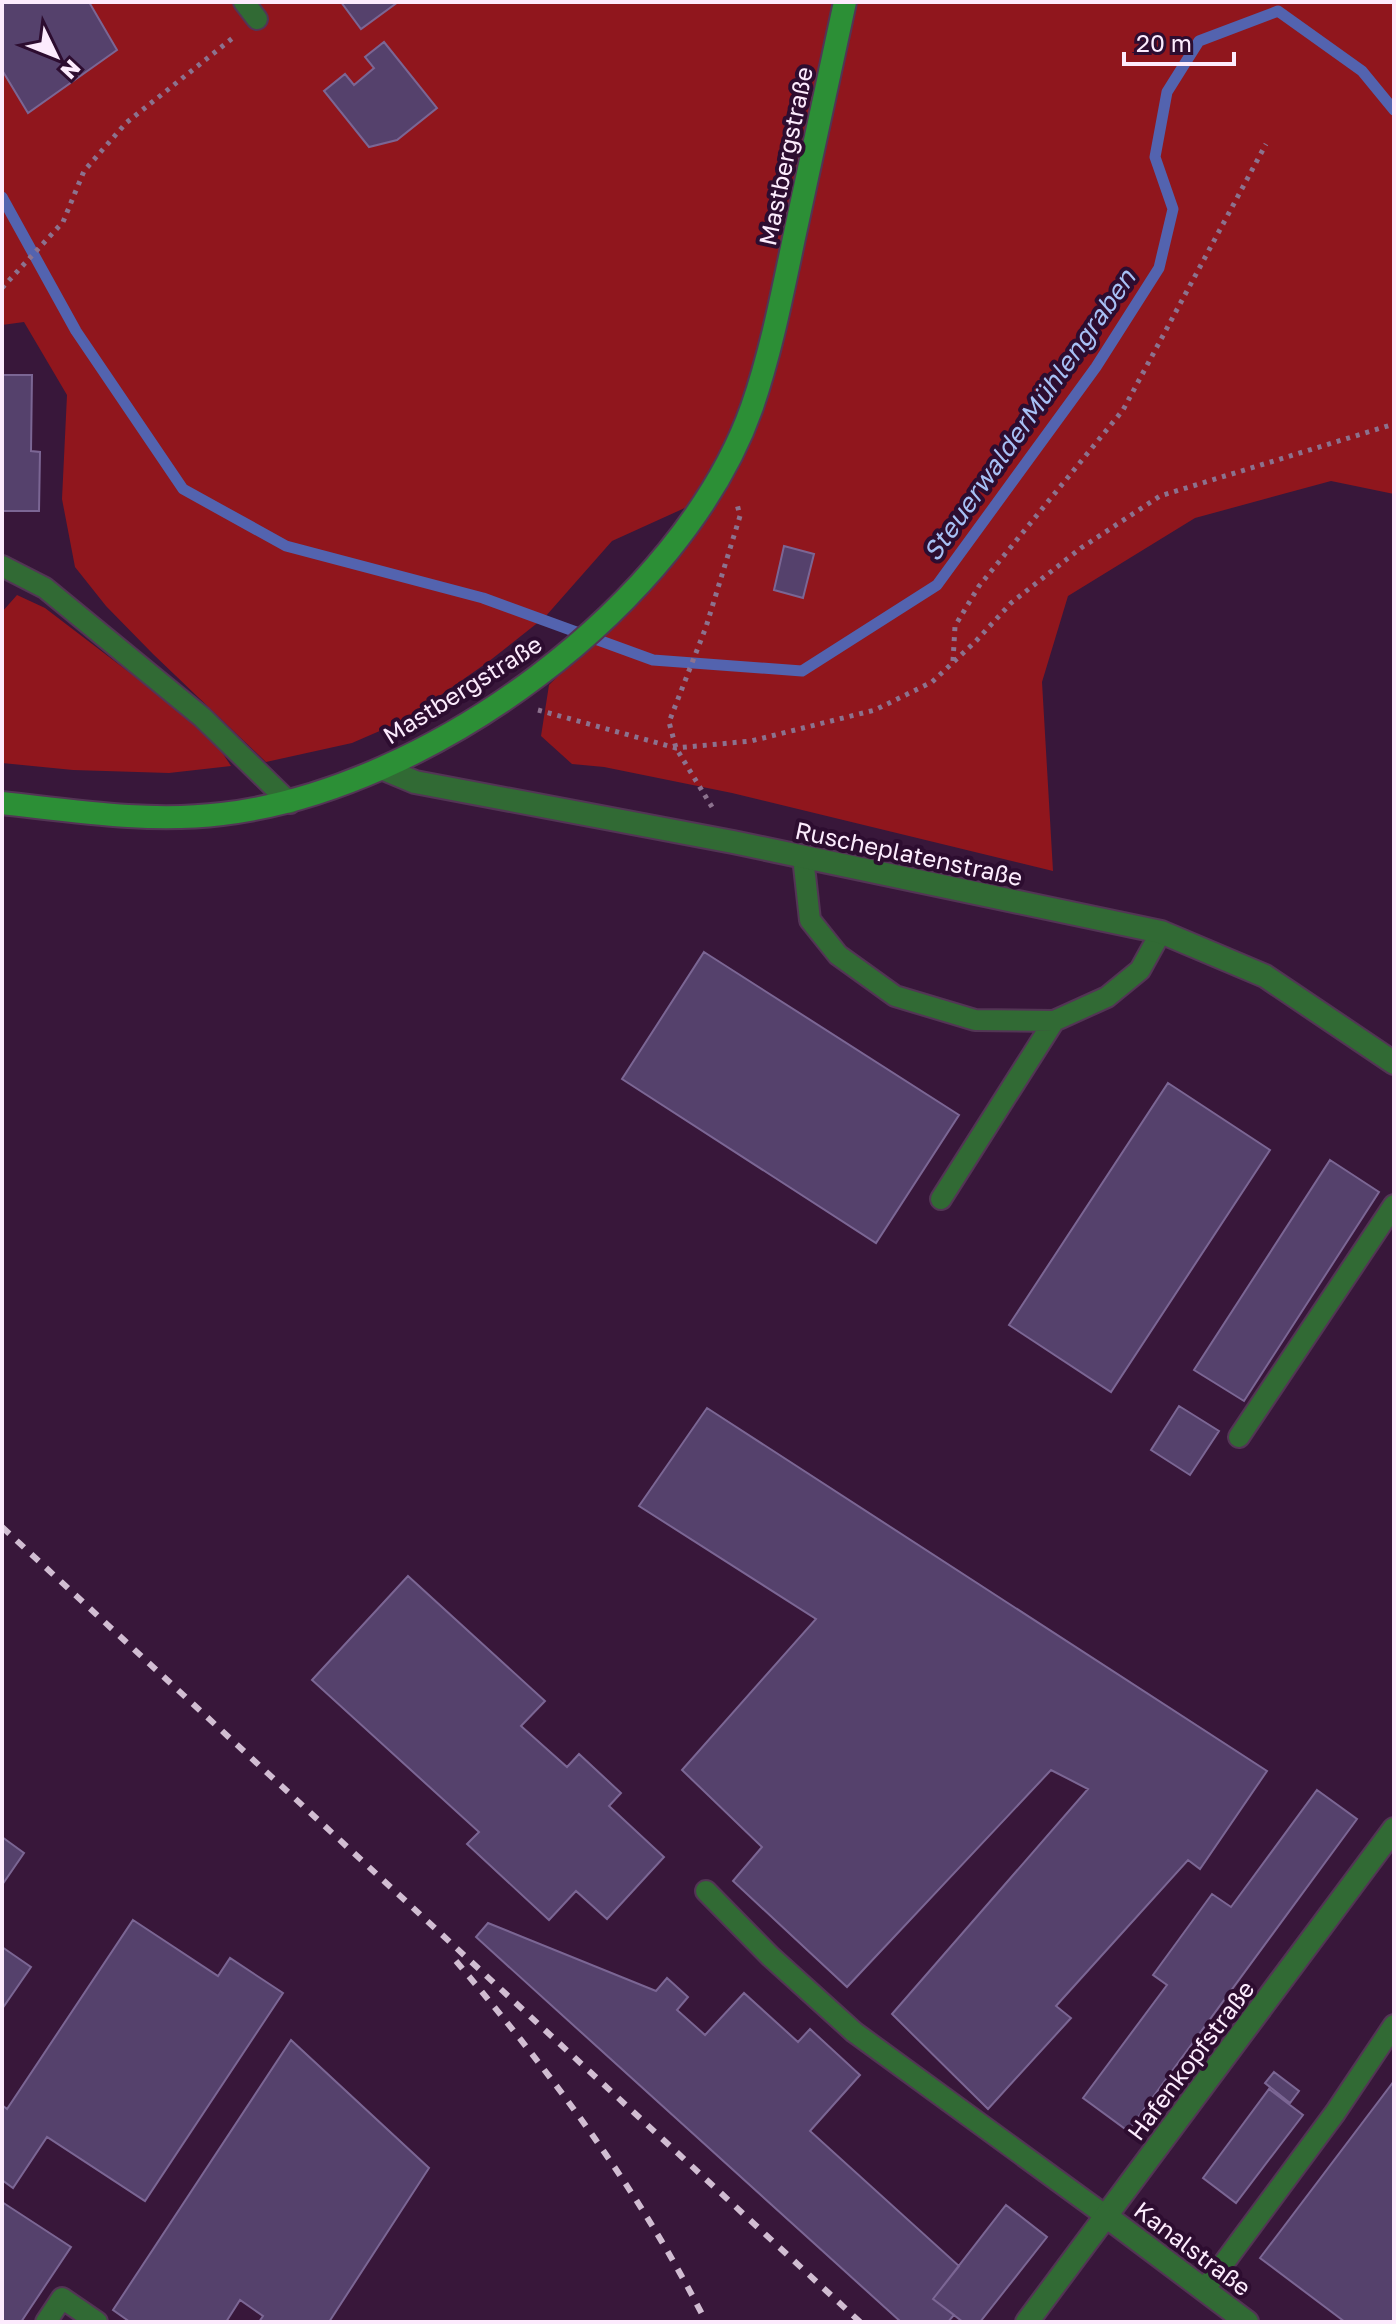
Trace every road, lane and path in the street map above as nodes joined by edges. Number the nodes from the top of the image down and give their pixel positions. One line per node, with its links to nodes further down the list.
1 (244, 2): 3 (lane)
2 (845, 2): 7 (main road, Mastbergstraße)
3 (257, 19): 5 (path)
4 (1266, 144): 9 (path)
5 (2, 288)
6 (1394, 424): 9 (path)
7 (728, 460): 10 (main road, Mastbergstraße); 11 (path)
8 (2, 566): 14 (lane)
9 (953, 662): 11 (path)
10 (502, 700): 11 (path); 12 (main road, Mastbergstraße)
11 (676, 748): 15 (path)
12 (384, 769): 14 (main road, Mastbergstraße); 15 (street, Ruscheplatenstraße)
13 (2, 803): 14 (main road, Mastbergstraße)
14 (290, 803)
15 (733, 842): 16 (street, Ruscheplatenstraße)
16 (803, 857): 17 (street, Ruscheplatenstraße); 18 (lane)
17 (1161, 932): 18 (lane); 19 (street, Ruscheplatenstraße)
18 (1054, 1021): 20 (lane)
19 (1394, 1063)
20 (941, 1199)
21 (1394, 1205): 22 (lane)
22 (1239, 1437)
23 (1394, 1829): 26 (street, Hafenkopfstraße)
24 (706, 1891): 26 (lane)
25 (1394, 2025): 27 (lane)
26 (1106, 2216): 27 (street, Kanalstraße); 30 (street, Hafenkopfstraße)
27 (1204, 2290): 31 (street, Kanalstraße)
28 (46, 2322): 29 (lane)
29 (97, 2322)
30 (1027, 2322)
31 (1247, 2322)

